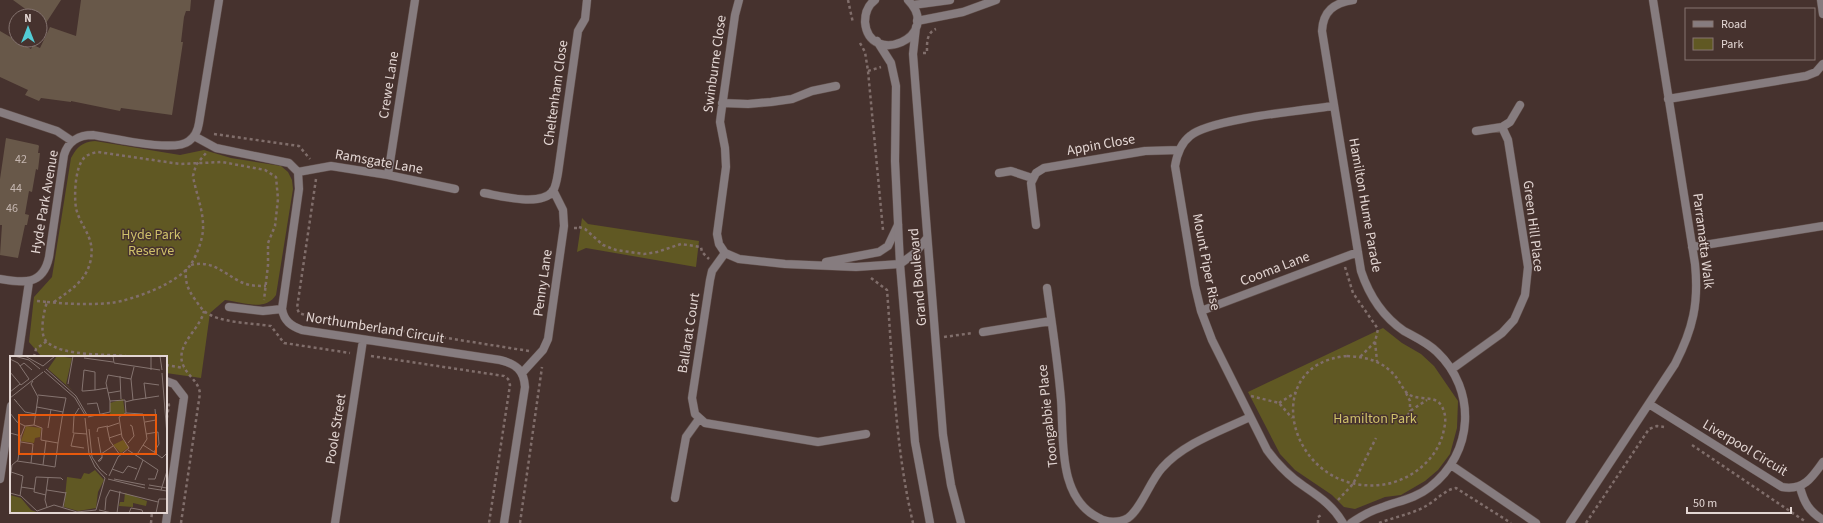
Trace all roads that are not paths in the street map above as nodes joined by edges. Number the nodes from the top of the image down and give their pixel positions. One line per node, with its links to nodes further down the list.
1 (219, 0): 25 (street)
2 (415, 0): 30 (street, Crewe Lane)
3 (587, 0): 33 (street, Cheltenham Close)
4 (739, 0): 19 (street, Swinburne Close)
5 (950, 0): 12 (street)
6 (979, 0): 7 (street)
7 (996, 0): 14 (street)
8 (1353, 0): 20 (street, Hamilton Hume Parade)
9 (1653, 0): 18 (street, Parramatta Walk)
10 (1821, 0): 13 (street)
11 (873, 1): 15 (street, Grand Boulevard)
12 (910, 2): 14 (street)
13 (1823, 14)
14 (917, 24): 15 (street); 38 (street, Grand Boulevard)
15 (877, 42): 35 (street, Grand Boulevard)
16 (1823, 64): 18 (street)
17 (836, 86): 19 (street)
18 (1668, 98): 39 (street, Parramatta Walk)
19 (722, 103): 41 (street, Swinburne Close)
20 (1334, 106): 27 (street, Mount Piper Rise); 40 (street, Hamilton Hume Parade)
21 (1520, 106): 23 (street)
22 (0, 112): 26 (street)
23 (1502, 127): 24 (street); 54 (street, Green Hill Place)
24 (1476, 131)
25 (194, 136): 26 (street, Hyde Park Avenue); 28 (street)
26 (72, 141): 45 (street, Hyde Park Avenue)
27 (1179, 150): 31 (street, Appin Close); 49 (street, Mount Piper Rise)
28 (298, 172): 30 (street, Ramsgate Lane); 48 (street)
29 (998, 172): 31 (street)
30 (388, 175): 32 (street, Ramsgate Lane)
31 (1032, 178): 36 (street)
32 (455, 189)
33 (553, 190): 34 (street); 55 (street, Penny Lane)
34 (484, 193)
35 (898, 224): 42 (street); 43 (street, Grand Boulevard)
36 (1036, 225)
37 (1823, 226): 39 (street)
38 (927, 238): 43 (street); 73 (street, Grand Boulevard)
39 (1692, 247): 57 (street, Parramatta Walk)
40 (1358, 252): 49 (street, Cooma Lane); 54 (street, Hamilton Hume Parade)
41 (725, 254): 42 (street); 60 (street, Ballarat Court)
42 (815, 264): 43 (street)
43 (900, 264): 72 (street, Grand Boulevard)
44 (0, 279): 45 (street)
45 (29, 282): 53 (street)
46 (1047, 288): 50 (street, Toongabbie Place)
47 (229, 307): 48 (street)
48 (282, 309): 52 (street, Northumberland Circuit)
49 (1201, 311): 59 (street, Mount Piper Rise)
50 (1051, 321): 51 (street); 68 (street, Toongabbie Place)
51 (983, 332)
52 (363, 340): 55 (street, Northumberland Circuit); 70 (street, Poole Street)
53 (18, 356)
54 (1452, 369): 63 (street, Hamilton Hume Parade)
55 (522, 373): 71 (street)
56 (167, 381): 69 (street)
57 (1649, 404): 65 (street, Liverpool Circuit); 77 (street, Parramatta Walk)
58 (10, 413): 64 (street)
59 (1250, 416): 68 (street, Toongabbie Place); 74 (street, Mount Piper Rise)
60 (699, 419): 61 (street); 66 (street)
61 (866, 434)
62 (1823, 462): 65 (street, Liverpool Circuit)
63 (1452, 465): 75 (street, Hamilton Hume Parade); 76 (street)
64 (0, 479)
65 (1800, 487): 67 (street)
66 (676, 498)
67 (1823, 520)
68 (1108, 522)
69 (166, 523)
70 (335, 523)
71 (504, 523)
72 (930, 523)
73 (961, 523)
74 (1343, 523)
75 (1351, 523)
76 (1536, 523)
77 (1570, 523)

